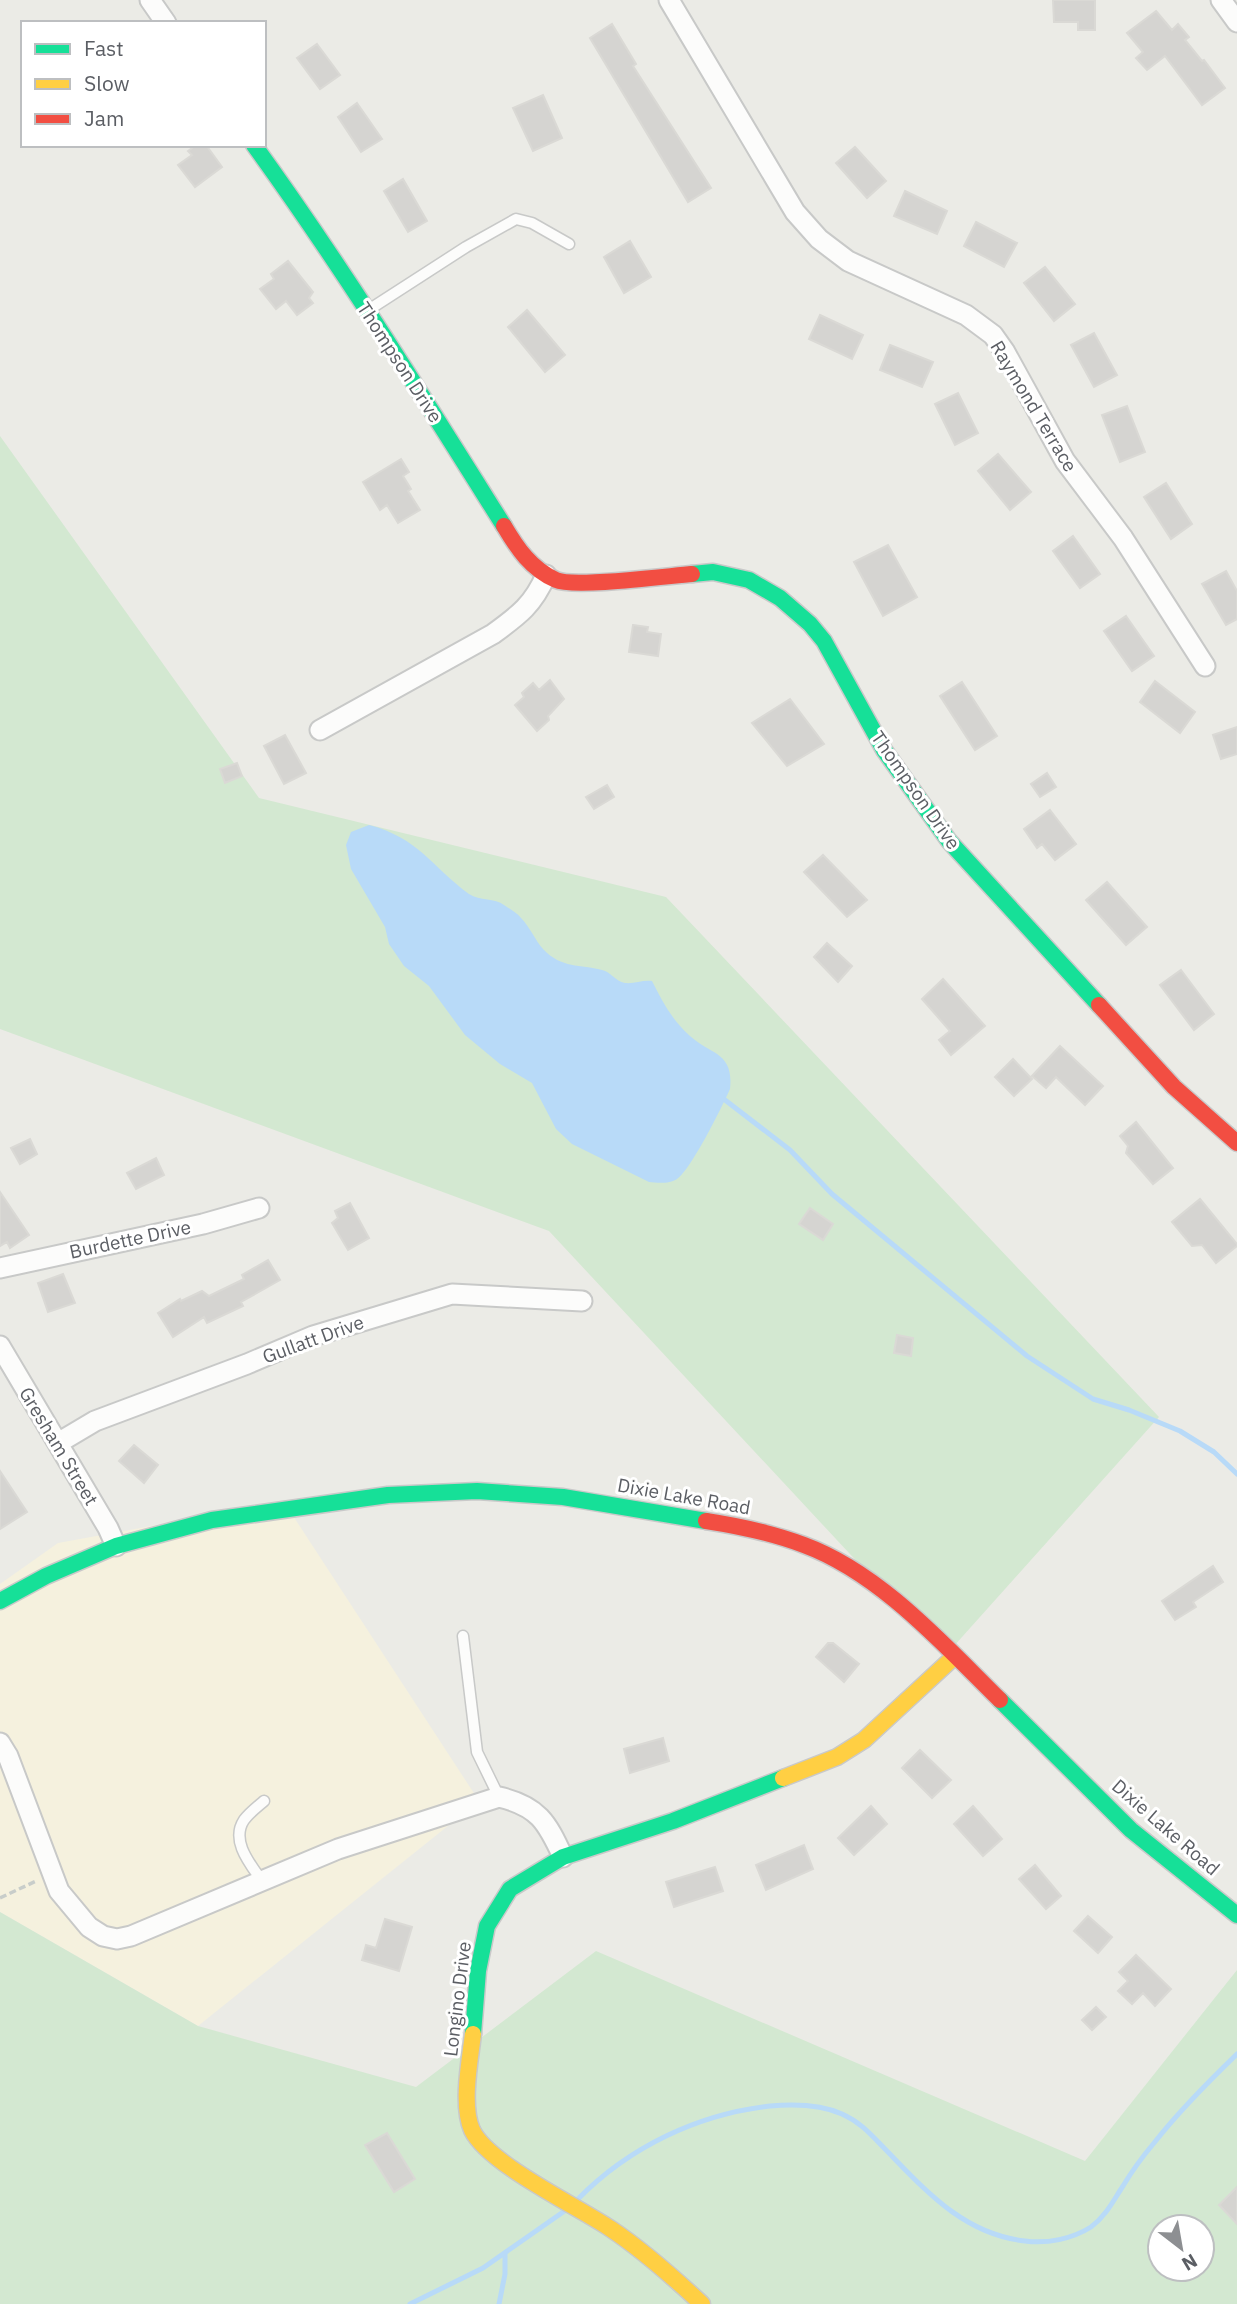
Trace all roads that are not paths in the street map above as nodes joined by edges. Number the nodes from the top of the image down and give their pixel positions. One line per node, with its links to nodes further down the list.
1 (150, 0): 4 (street)
2 (669, 0): 10 (street, Raymond Terrace)
3 (1221, 0): 5 (street)
4 (165, 21)
5 (1237, 22)
6 (255, 147): 8 (street, Thompson Drive)
7 (569, 244): 8 (lane)
8 (368, 311): 9 (street, Thompson Drive)
9 (546, 575): 11 (street); 12 (street, Thompson Drive)
10 (1205, 666)
11 (320, 730)
12 (1237, 1143)
13 (259, 1208): 14 (street, Burdette Drive)
14 (0, 1268)
15 (582, 1301): 17 (street, Gullatt Drive)
16 (0, 1346): 17 (street, Gresham Street)
17 (58, 1443): 18 (street, Gresham Street)
18 (116, 1546): 19 (street, Dixie Lake Road); 21 (street, Dixie Lake Road)
19 (0, 1601)
20 (463, 1636): 23 (lane)
21 (955, 1656): 25 (street, Longino Drive); 27 (street, Dixie Lake Road)
22 (0, 1743): 26 (street)
23 (499, 1797): 25 (street); 26 (street)
24 (264, 1801): 26 (lane)
25 (563, 1857): 28 (street, Longino Drive)
26 (261, 1881)
27 (1237, 1916)
28 (702, 2304)

